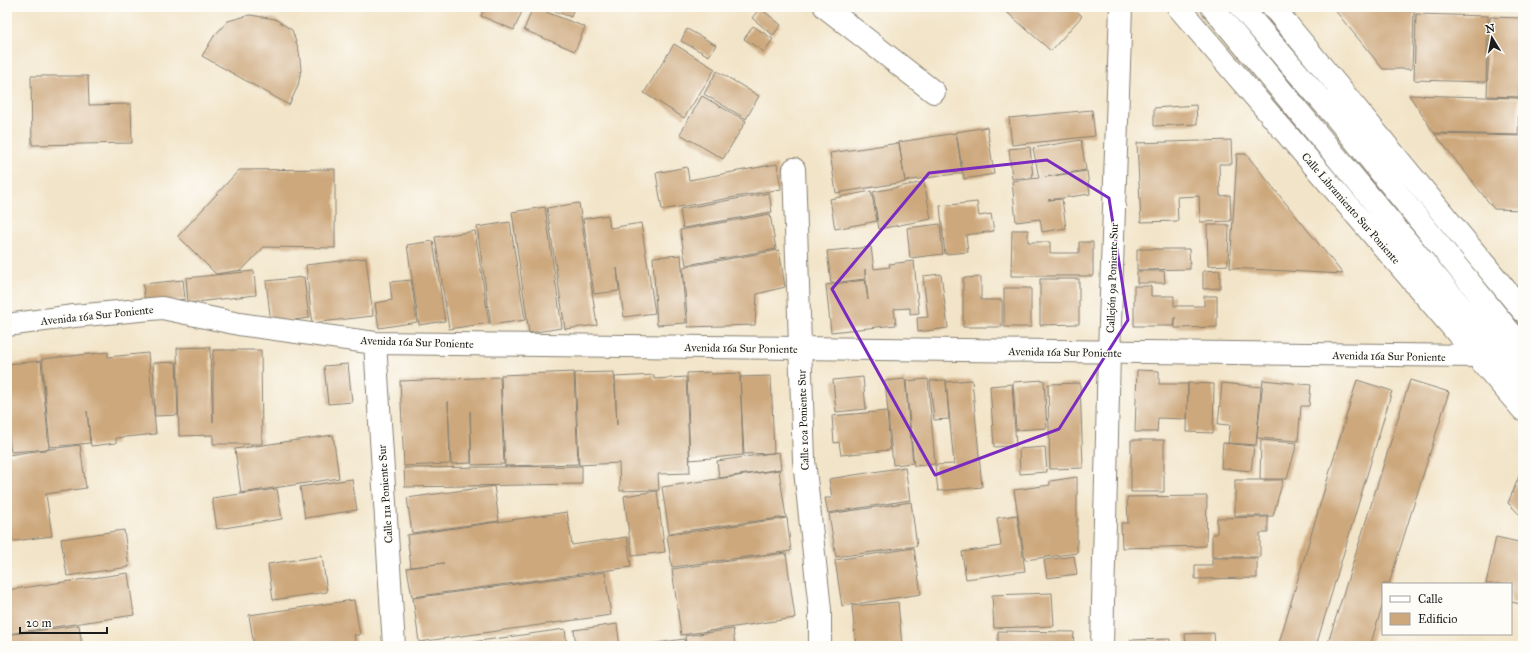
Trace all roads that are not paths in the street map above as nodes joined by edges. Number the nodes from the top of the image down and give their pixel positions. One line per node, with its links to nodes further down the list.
1 (825, 7): 7 (street)
2 (1121, 7): 14 (street, Callejón 9a Poniente Sur)
3 (1178, 7): 15 (street, Calle Libramiento Sur Poniente)
4 (1212, 7): 16 (street, Calle Libramiento Sur Poniente)
5 (1241, 7): 13 (street)
6 (1273, 7): 9 (street)
7 (934, 92)
8 (794, 168): 12 (street, Calle 10a Poniente Sur)
9 (1523, 311)
10 (7, 325): 11 (street, Avenida 16a Sur Poniente)
11 (375, 343): 12 (street, Avenida 16a Sur Poniente); 18 (street, Calle 11a Poniente Sur)
12 (800, 348): 14 (street, Avenida 16a Sur Poniente); 19 (street, Calle 10a Poniente Sur)
13 (1523, 348)
14 (1109, 352): 15 (street, Avenida 16a Sur Poniente); 20 (street, Callejón 9a Poniente Sur)
15 (1479, 356): 17 (street, Calle Libramiento Sur Poniente)
16 (1523, 390)
17 (1523, 410)
18 (394, 646)
19 (820, 646)
20 (1102, 646)

